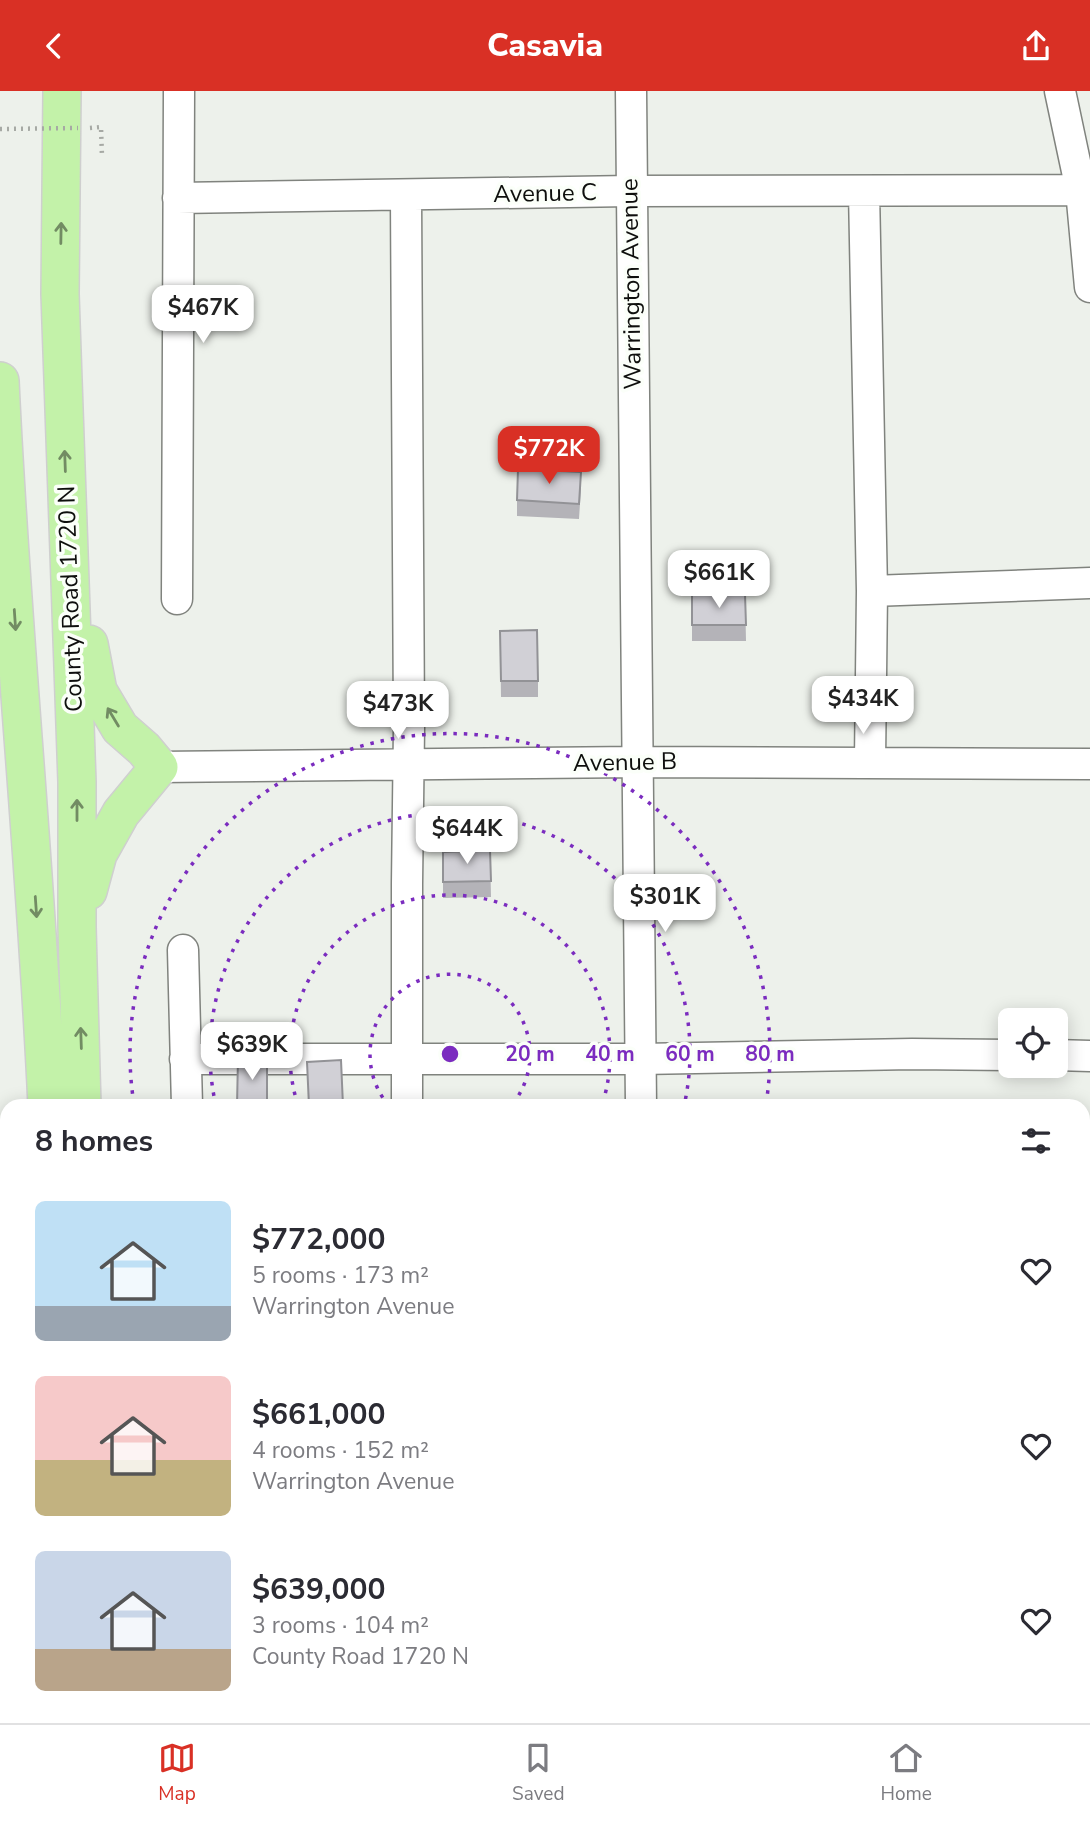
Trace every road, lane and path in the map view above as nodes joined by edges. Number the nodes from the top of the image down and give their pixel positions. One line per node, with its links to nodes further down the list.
1 (62, 91): 17 (main road, County Road 1720 N, one-way to 1)
2 (179, 91): 13 (street)
3 (631, 91): 10 (street, Warrington Avenue)
4 (1060, 91): 9 (street)
5 (101, 127): 8 (path)
6 (78, 128): 7 (path, bridge)
7 (0, 129)
8 (102, 157)
9 (1085, 190): 11 (street, Avenue C); 14 (street)
10 (630, 191): 11 (street, Avenue C); 12 (street, Avenue C); 23 (street, Warrington Avenue)
11 (864, 191): 19 (street)
12 (406, 196): 13 (street, Avenue C); 25 (street)
13 (178, 198): 20 (street)
14 (1090, 286)
15 (0, 381): 16 (main road)
16 (2, 490): 27 (main road, one-way to 27)
17 (67, 533): 26 (main road, one-way to 17); 28 (main road, County Road 1720 N, one-way to 17)
18 (1090, 583): 19 (street)
19 (872, 591): 22 (street)
20 (177, 599)
21 (0, 749): 27 (main road)
22 (870, 761): 23 (street, Avenue B); 24 (street, Avenue B)
23 (636, 762): 25 (street, Avenue B); 35 (street, Warrington Avenue)
24 (1090, 764)
25 (409, 766): 26 (street, Avenue B); 33 (street)
26 (159, 767): 28 (main road)
27 (31, 839): 36 (main road, one-way to 36)
28 (77, 927): 37 (main road, County Road 1720 N, one-way to 28)
29 (183, 950): 34 (street)
30 (998, 1055): 35 (street)
31 (1068, 1055): 32 (street)
32 (1090, 1056)
33 (408, 1058): 34 (street); 35 (street); 39 (street)
34 (186, 1059): 38 (street)
35 (641, 1059): 40 (street, Warrington Avenue)
36 (47, 1099)
37 (82, 1099)
38 (187, 1099)
39 (407, 1099)
40 (641, 1099)

